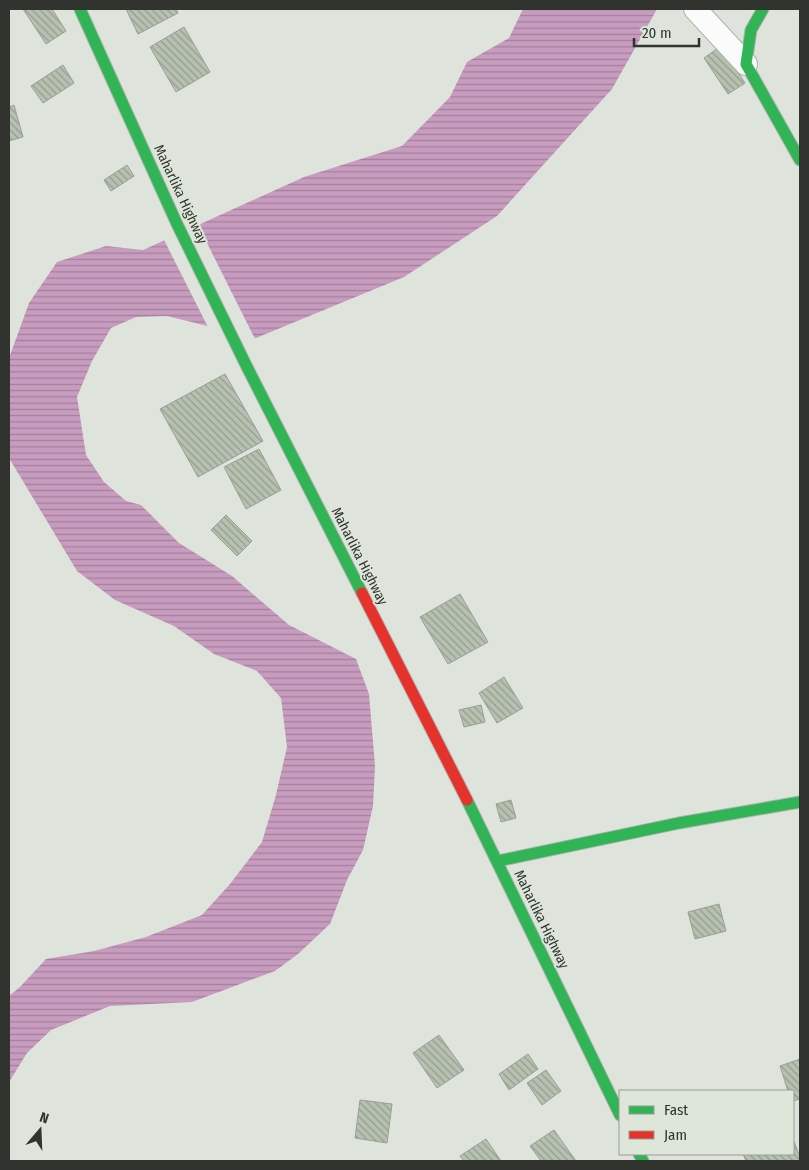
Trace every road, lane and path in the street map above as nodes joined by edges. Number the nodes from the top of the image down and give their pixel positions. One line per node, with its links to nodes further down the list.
1 (80, 9): 7 (main road, Maharlika Highway)
2 (695, 9): 4 (street)
3 (762, 9): 4 (main road)
4 (746, 64): 5 (main road)
5 (800, 160)
6 (800, 802): 7 (main road)
7 (498, 861): 8 (main road, Maharlika Highway)
8 (619, 1113)

